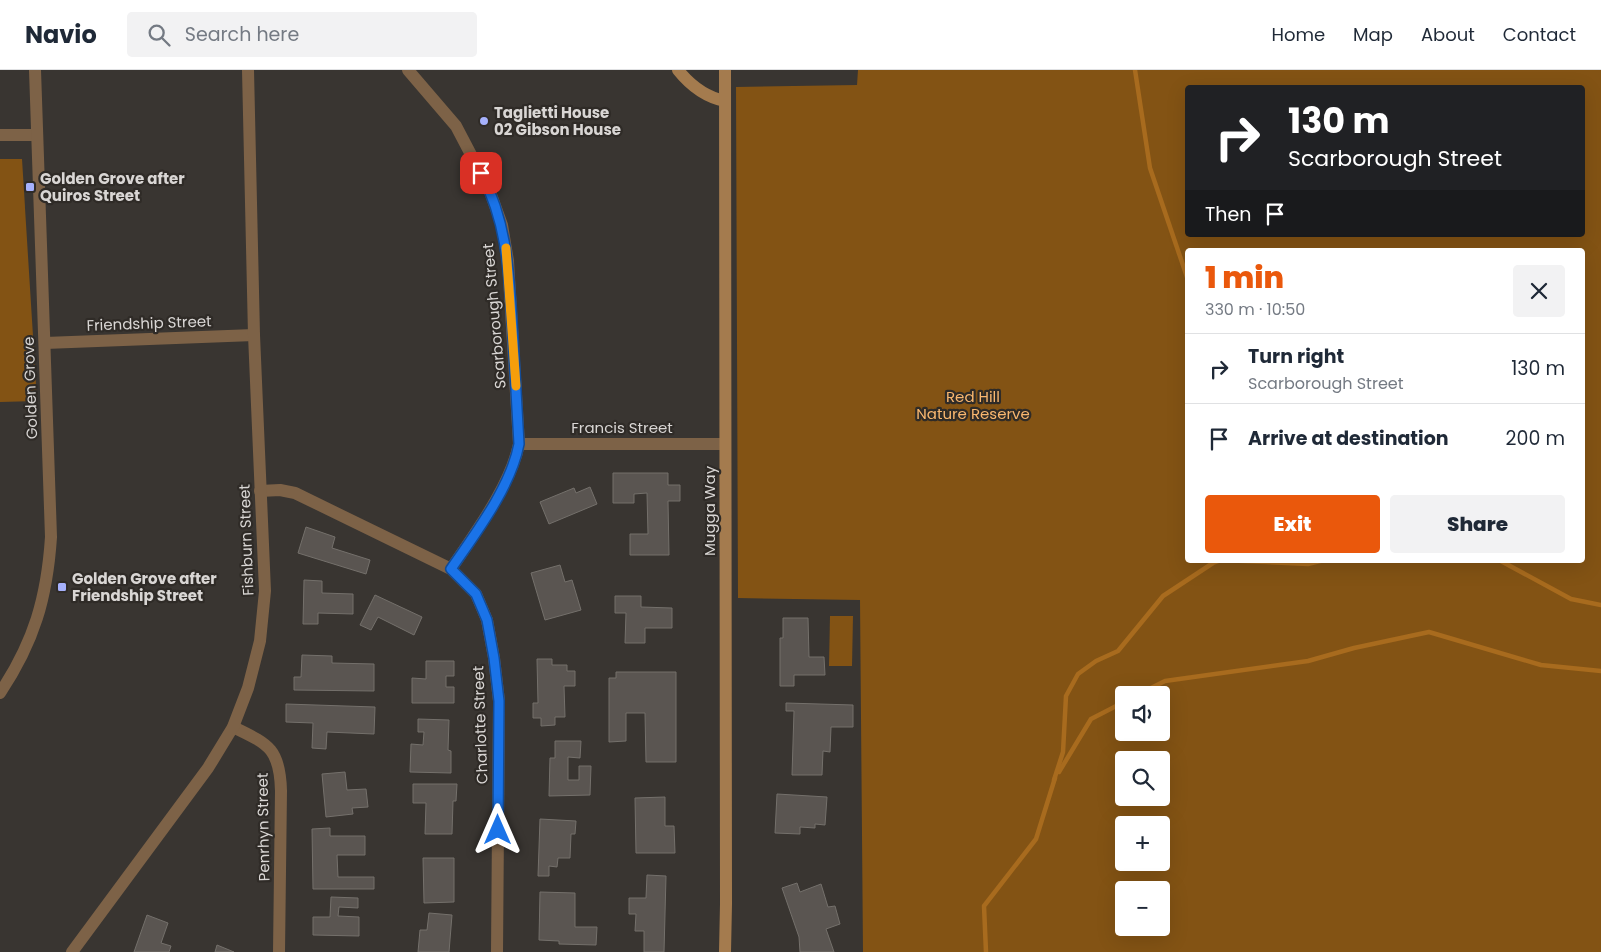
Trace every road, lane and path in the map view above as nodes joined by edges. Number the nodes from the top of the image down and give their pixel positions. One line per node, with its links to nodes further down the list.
1 (35, 70): 8 (street, Golden Grove)
2 (248, 70): 9 (street, Fishburn Street)
3 (408, 70): 11 (street, Scarborough Street)
4 (678, 70): 6 (main road)
5 (724, 70): 6 (main road, Mugga Way)
6 (725, 101): 12 (main road, Mugga Way)
7 (0, 135): 8 (street)
8 (37, 135): 10 (street, Golden Grove)
9 (254, 335): 10 (street, Friendship Street); 13 (street, Fishburn Street)
10 (45, 343): 15 (street, Golden Grove)
11 (519, 444): 12 (street, Francis Street); 14 (street, Scarborough Street)
12 (725, 444): 20 (main road, Mugga Way)
13 (260, 491): 14 (street, Charlotte Street); 16 (street, Fishburn Street)
14 (451, 569): 19 (street, Charlotte Street)
15 (0, 693)
16 (232, 727): 17 (street, Fishburn Street); 18 (street, Penrhyn Street)
17 (72, 952)
18 (280, 952)
19 (497, 952)
20 (725, 952)

